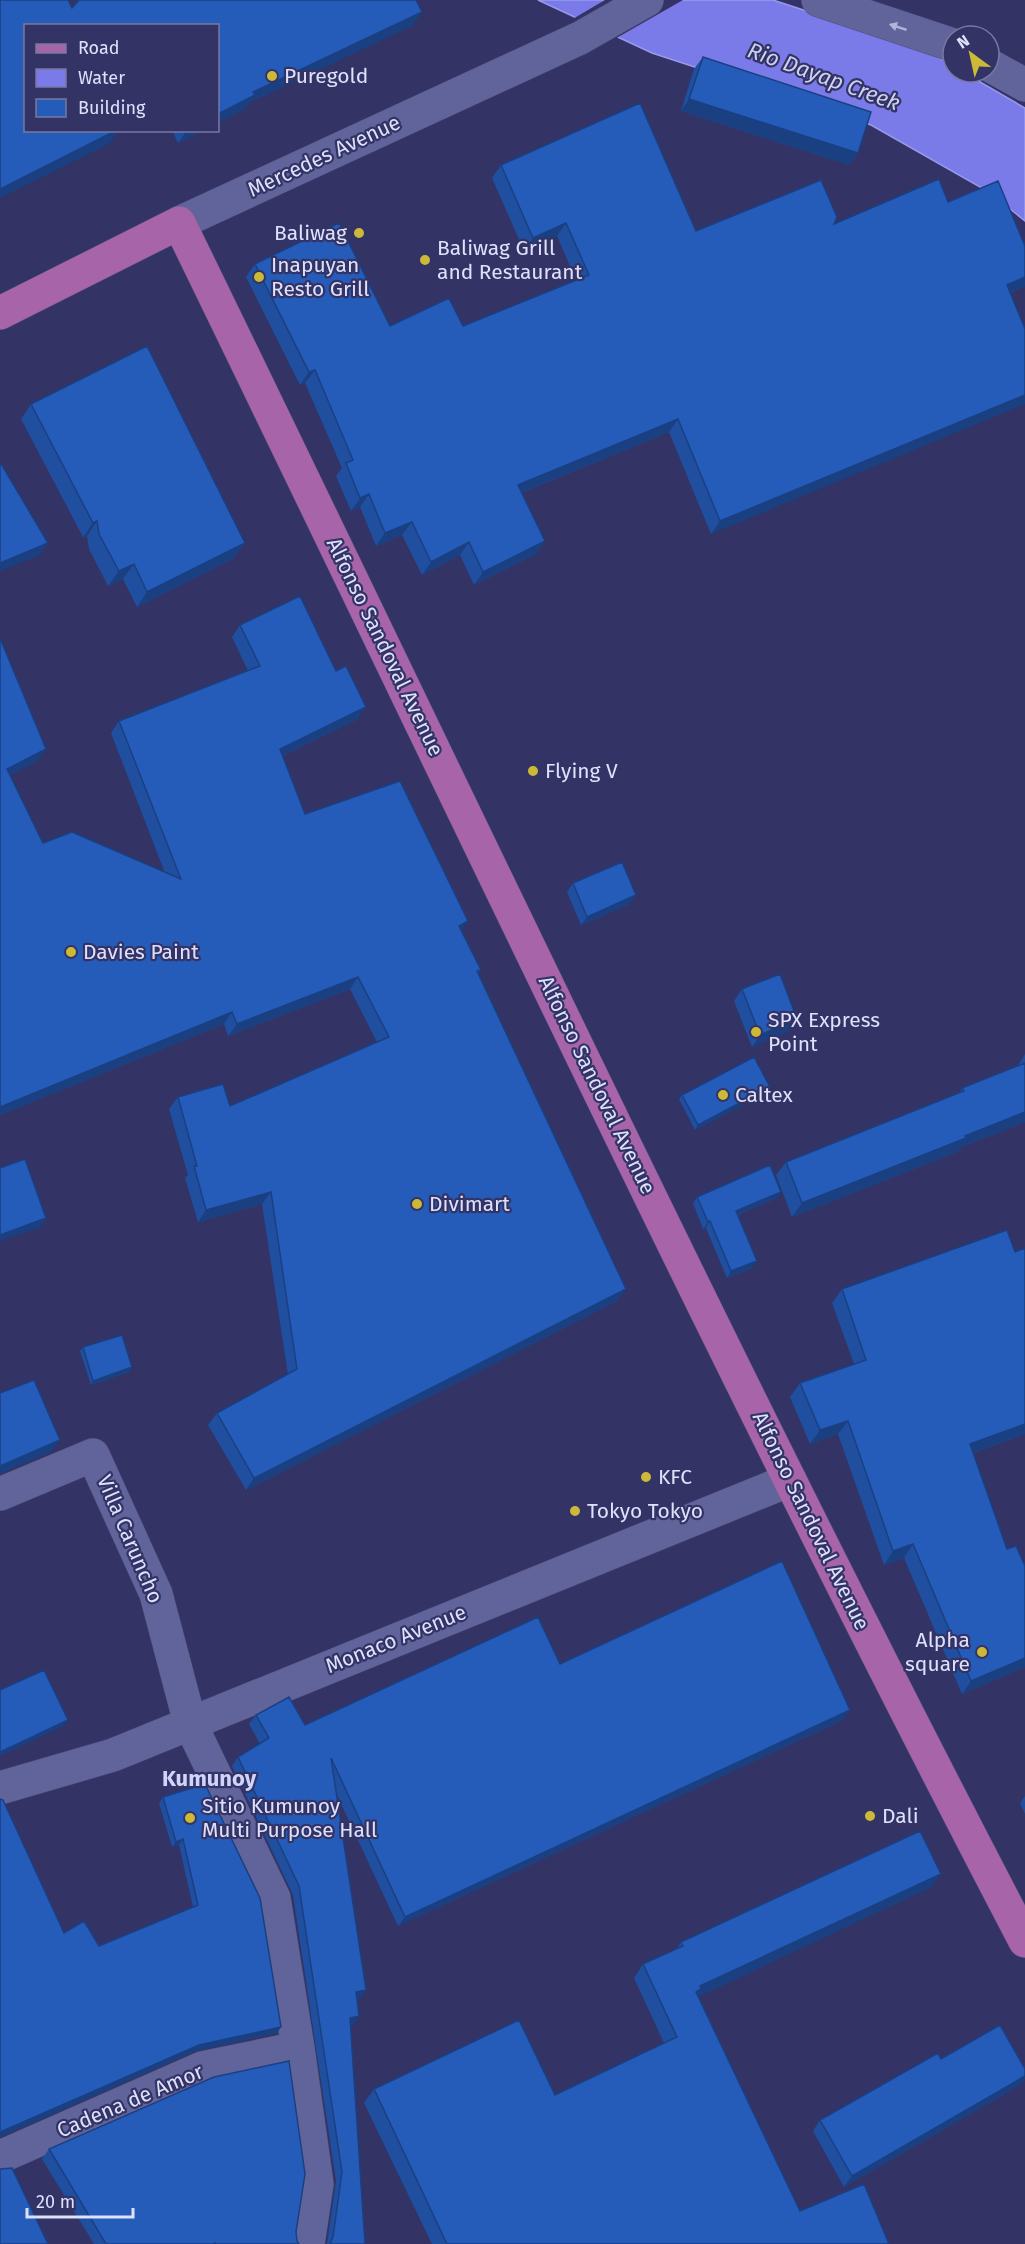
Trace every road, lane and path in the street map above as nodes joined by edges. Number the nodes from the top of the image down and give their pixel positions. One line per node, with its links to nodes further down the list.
1 (647, 0): 6 (street, Mercedes Avenue)
2 (818, 0): 3 (street, one-way to 2)
3 (941, 41)
4 (1001, 72): 5 (street)
5 (1025, 85)
6 (179, 223): 7 (main road, Mercedes Avenue); 8 (main road, Alfonso Sandoval Avenue)
7 (0, 313)
8 (790, 1480): 10 (street, Monaco Avenue); 12 (main road, Alfonso Sandoval Avenue)
9 (0, 1494): 10 (street, Villa Caruncho)
10 (190, 1723): 11 (street, Monaco Avenue); 13 (street)
11 (0, 1788)
12 (1025, 1941)
13 (298, 2048): 14 (street, Cadena de Amor); 15 (street)
14 (0, 2157)
15 (308, 2244)

